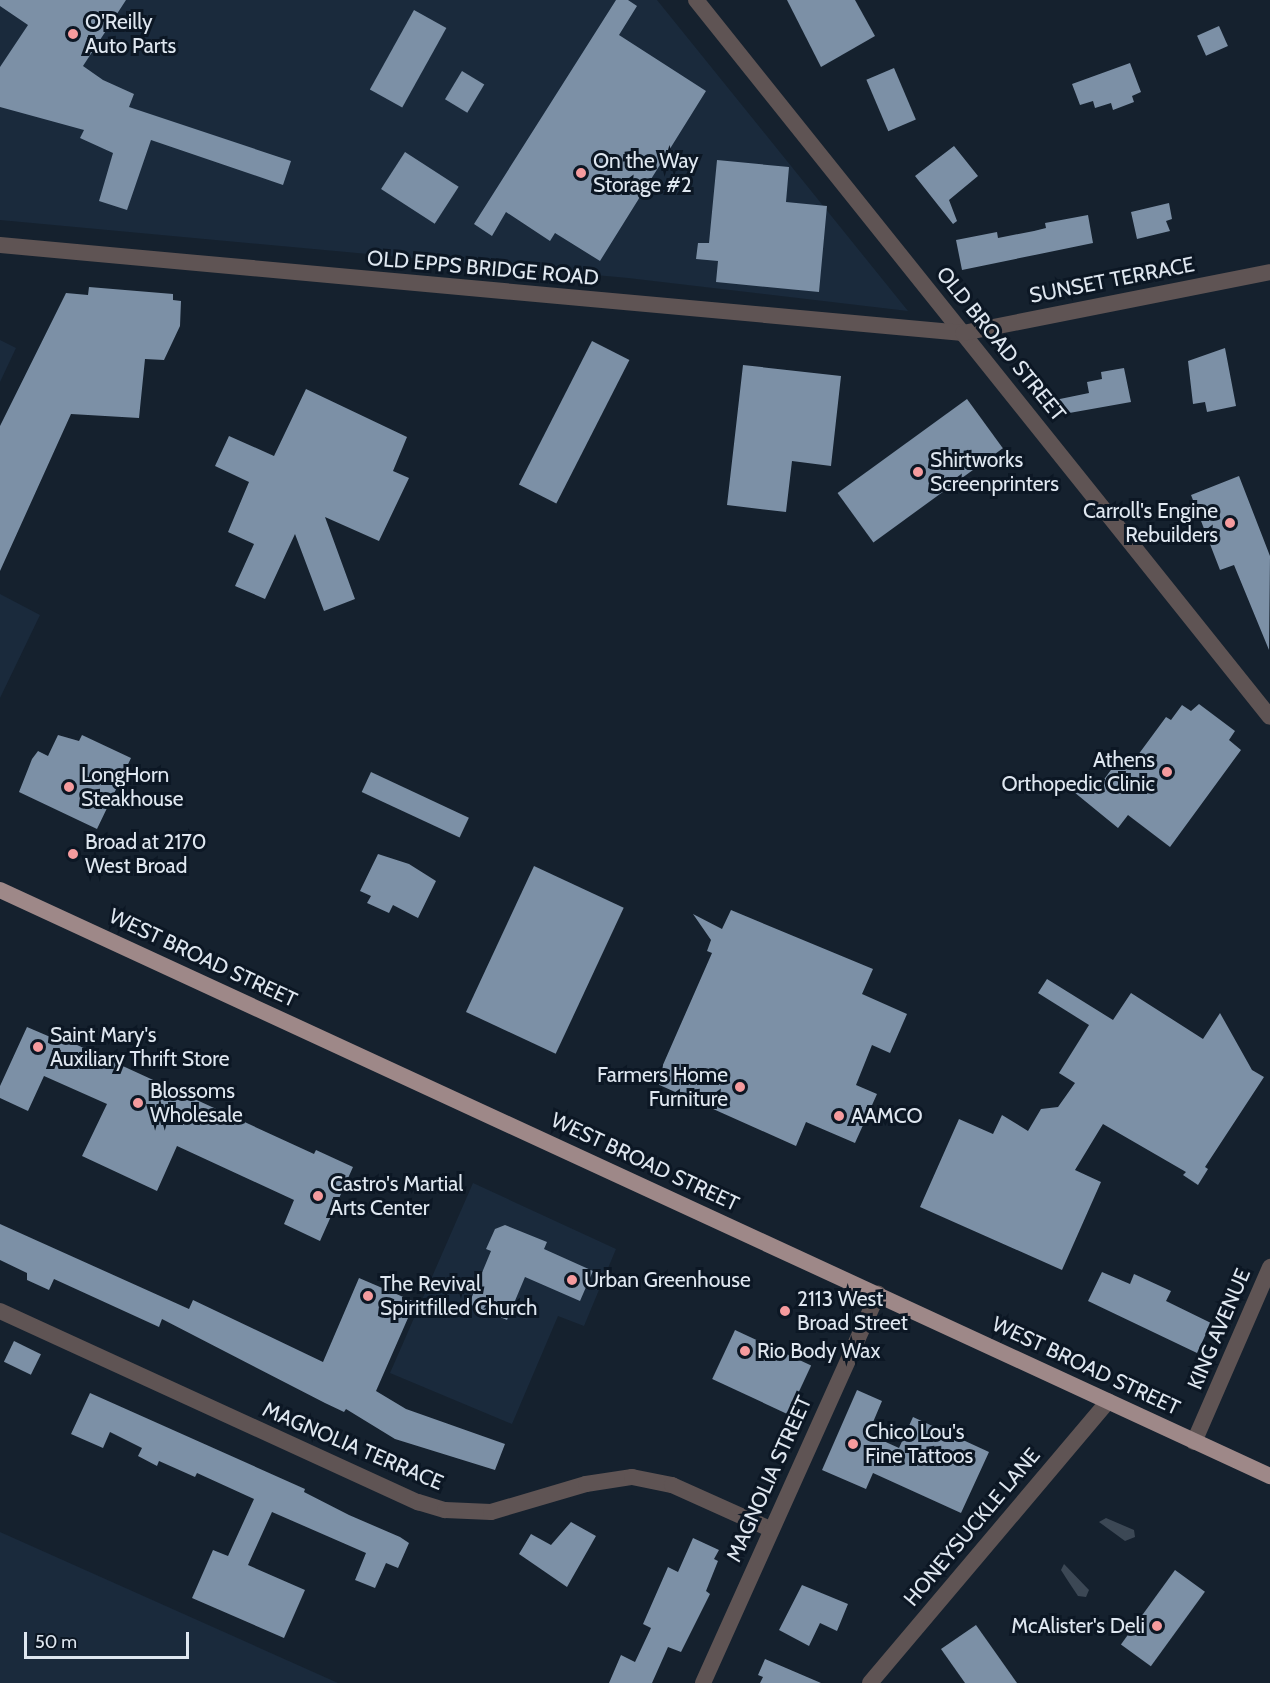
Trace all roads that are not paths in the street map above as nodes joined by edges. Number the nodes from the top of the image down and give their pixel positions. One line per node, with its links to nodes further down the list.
1 (696, 0): 4 (street, OLD BROAD STREET)
2 (0, 245): 4 (street, OLD EPPS BRIDGE ROAD)
3 (1270, 272): 4 (street, SUNSET TERRACE)
4 (963, 333): 5 (street, OLD BROAD STREET)
5 (1270, 717)
6 (0, 890): 8 (main road, WEST BROAD STREET)
7 (1270, 1267): 11 (street, KING AVENUE)
8 (878, 1294): 10 (main road, WEST BROAD STREET); 13 (street, MAGNOLIA STREET)
9 (0, 1311): 13 (street, MAGNOLIA TERRACE)
10 (1108, 1401): 11 (main road, WEST BROAD STREET); 15 (street, HONEYSUCKLE LANE)
11 (1194, 1442): 12 (main road, WEST BROAD STREET)
12 (1270, 1476)
13 (770, 1529): 14 (street, MAGNOLIA STREET)
14 (703, 1683)
15 (870, 1683)

